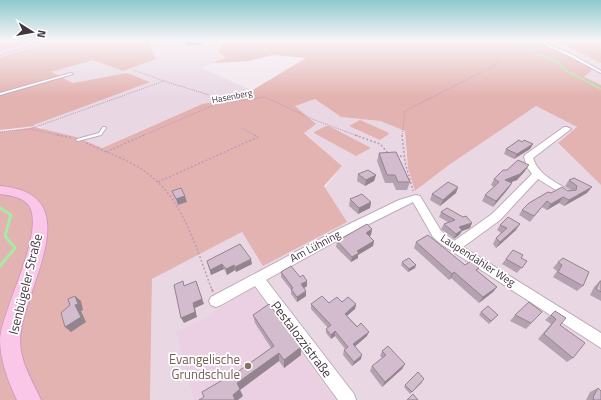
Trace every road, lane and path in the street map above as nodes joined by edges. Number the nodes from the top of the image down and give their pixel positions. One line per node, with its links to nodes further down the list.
1 (499, 60): 15 (path)
2 (579, 60): 4 (lane)
3 (133, 70): 6 (path, Hasenberg)
4 (601, 72)
5 (72, 74): 7 (lane)
6 (164, 80): 8 (path, Hasenberg); 12 (path)
7 (0, 94)
8 (209, 95)
9 (104, 128): 13 (lane)
10 (242, 128): 18 (path)
11 (567, 129): 17 (street)
12 (0, 132)
13 (78, 140)
14 (106, 152): 15 (path, Hasenberg)
15 (404, 156): 21 (path)
16 (133, 165): 18 (path)
17 (537, 174): 20 (street); 22 (street)
18 (158, 182): 24 (path)
19 (0, 190): 26 (street, Isenbügeler Straße)
20 (567, 193)
21 (416, 198): 22 (street, Laupendahler Weg); 23 (street, Am Lühning)
22 (455, 247): 25 (street, Laupendahler Weg)
23 (257, 278): 24 (street, Am Lühning); 27 (street, Pestalozzistraße)
24 (216, 301)
25 (601, 340)
26 (29, 400)
27 (348, 400)

